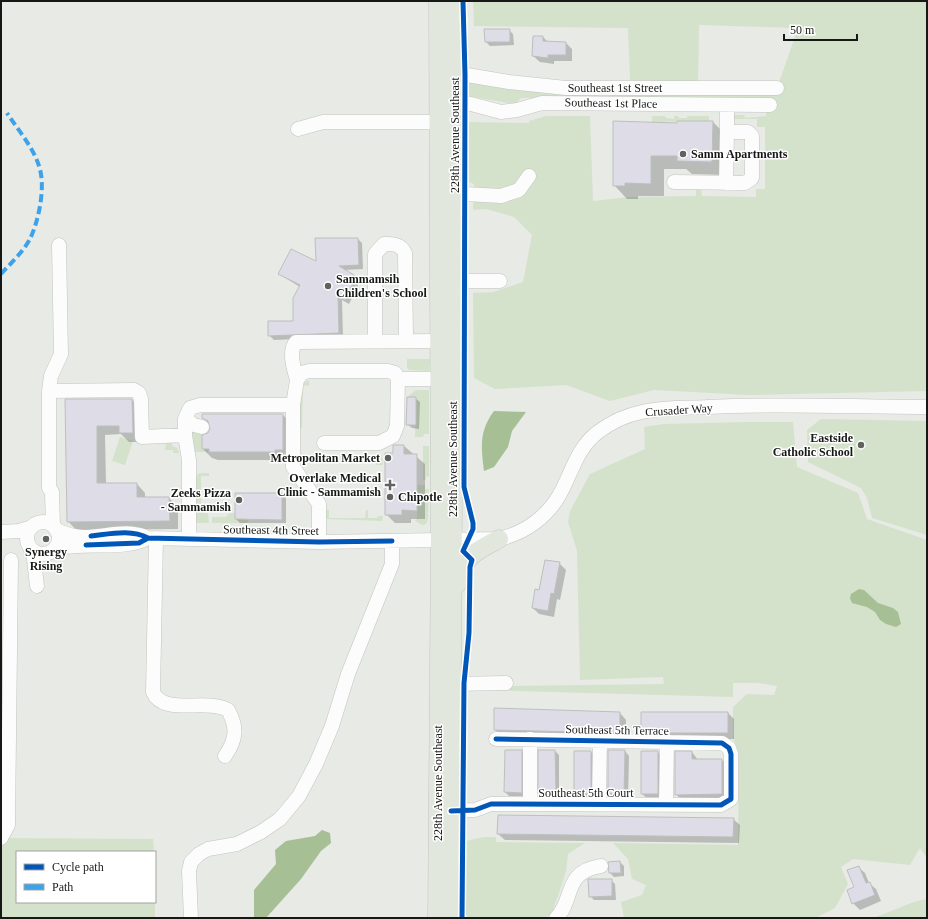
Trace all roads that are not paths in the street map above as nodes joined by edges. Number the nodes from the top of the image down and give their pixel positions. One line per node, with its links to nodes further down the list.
1 (438, 1): 8 (main road, 228th Avenue Southeast)
2 (454, 1): 3 (main road, 228th Avenue Southeast)
3 (455, 73): 4 (street, Southeast 1st Street); 5 (main road, 228th Avenue Southeast)
4 (777, 88)
5 (455, 104): 6 (street, Southeast 1st Place); 14 (main road, 228th Avenue Southeast)
6 (727, 104): 7 (street, Southeast 1st Place); 10 (street)
7 (770, 105)
8 (439, 122): 9 (street); 14 (main road, 228th Avenue Southeast)
9 (298, 128)
10 (727, 132): 13 (street); 13 (street)
11 (529, 176): 14 (street)
12 (674, 182): 13 (street)
13 (726, 183)
14 (447, 188): 17 (main road, 228th Avenue Southeast); 20 (main road, 228th Avenue Southeast)
15 (59, 246): 24 (street)
16 (500, 280): 17 (street)
17 (454, 281): 39 (main road, 228th Avenue Southeast)
18 (376, 340): 19 (street); 19 (street); 22 (street)
19 (406, 340): 20 (street)
20 (440, 340): 23 (main road, 228th Avenue Southeast)
21 (398, 379): 22 (street); 23 (street); 30 (street)
22 (297, 380): 25 (street)
23 (440, 380): 39 (main road, 228th Avenue Southeast)
24 (49, 391): 29 (street); 31 (street)
25 (293, 405): 27 (street); 41 (street)
26 (927, 407): 37 (street, Crusader Way)
27 (185, 419): 28 (street); 29 (street)
28 (202, 426)
29 (186, 435): 36 (street)
30 (324, 443)
31 (49, 488): 32 (street); 33 (street)
32 (35, 525): 33 (street); 34 (street); 42 (street)
33 (55, 528): 35 (street, Southeast 4th Street); 43 (street)
34 (1, 532)
35 (152, 538): 36 (street, Southeast 4th Street); 43 (street, Southeast 4th Street); 52 (street)
36 (189, 538): 41 (street, Southeast 4th Street)
37 (499, 539): 39 (street, Crusader Way); 45 (main road)
38 (1, 540): 42 (street)
39 (446, 540): 40 (street, Southeast 4th Street); 45 (main road, 228th Avenue Southeast); 63 (main road, 228th Avenue Southeast)
40 (392, 541): 41 (street, Southeast 4th Street); 62 (street)
41 (318, 542)
42 (31, 549): 43 (street); 43 (street)
43 (51, 551)
44 (12, 560): 60 (street)
45 (452, 621): 46 (main road, 228th Avenue Southeast)
46 (452, 684): 47 (street); 57 (main road, 228th Avenue Southeast)
47 (506, 684)
48 (496, 739): 49 (street, Southeast 5th Terrace)
49 (530, 739): 50 (street, Southeast 5th Terrace); 54 (street)
50 (600, 740): 51 (street, Southeast 5th Terrace); 53 (street)
51 (667, 741): 55 (street); 56 (street, Southeast 5th Terrace)
52 (224, 756)
53 (599, 803): 54 (street, Southeast 5th Court); 55 (street, Southeast 5th Court)
54 (530, 804): 57 (street, Southeast 5th Court)
55 (666, 804): 56 (street, Southeast 5th Court)
56 (721, 805)
57 (451, 811): 64 (main road, 228th Avenue Southeast)
58 (1, 814): 59 (street)
59 (1, 835)
60 (1, 838)
61 (601, 866): 65 (street)
62 (191, 918)
63 (437, 918)
64 (451, 918)
65 (556, 918)

